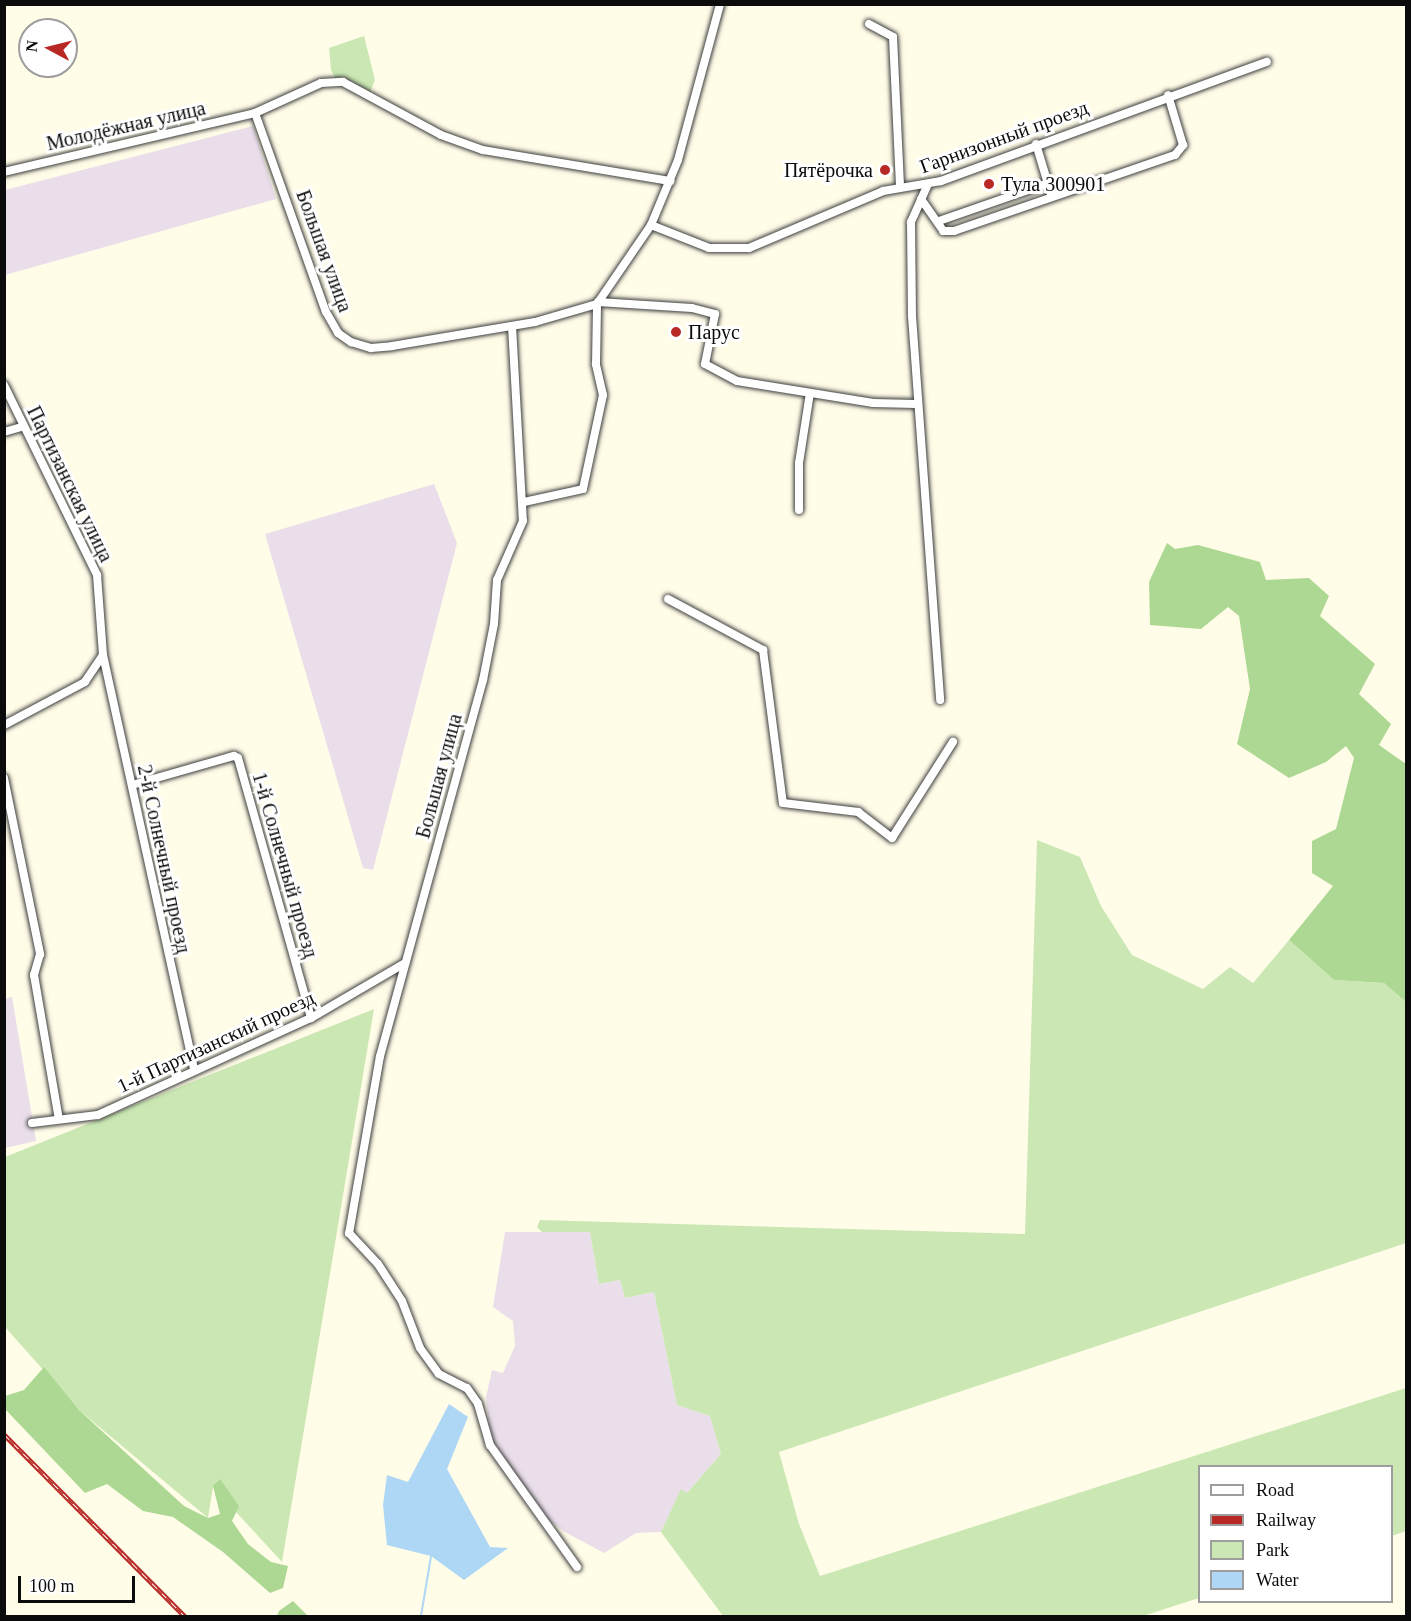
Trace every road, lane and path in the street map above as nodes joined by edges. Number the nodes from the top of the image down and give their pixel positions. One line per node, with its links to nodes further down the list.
1 (720, 4): 8 (street)
2 (869, 24): 11 (street)
3 (1267, 62): 4 (street, Гарнизонный проезд)
4 (1168, 95): 6 (street, Гарнизонный проезд); 12 (street)
5 (255, 113): 7 (street, Молодёжная улица); 8 (street, Молодёжная улица); 17 (street, Большая улица)
6 (1036, 144): 9 (street); 10 (street, Гарнизонный проезд)
7 (4, 172)
8 (670, 181): 15 (street)
9 (1048, 183): 12 (street); 14 (street)
10 (928, 184): 11 (street, Гарнизонный проезд); 13 (street)
11 (900, 187): 15 (street, Гарнизонный проезд)
12 (1052, 197): 14 (street)
13 (921, 199): 14 (street); 20 (street)
14 (939, 221)
15 (651, 225): 16 (street)
16 (598, 303): 17 (street, Большая улица); 19 (street, Большая улица); 23 (street)
17 (512, 326): 23 (street, Большая улица)
18 (4, 385): 21 (street, Партизанская улица)
19 (810, 393): 20 (street); 24 (street)
20 (916, 404): 27 (street)
21 (22, 427): 22 (street); 26 (street, Партизанская улица)
22 (4, 432)
23 (524, 502): 32 (street, Большая улица)
24 (799, 510)
25 (668, 599): 29 (street)
26 (102, 655): 28 (street); 31 (street, 2-й Солнечный проезд)
27 (940, 700)
28 (4, 725)
29 (953, 742)
30 (4, 778): 35 (street)
31 (132, 785): 33 (street, 1-й Солнечный проезд); 34 (street, 2-й Солнечный проезд)
32 (405, 963): 33 (street, 1-й Партизанский проезд); 37 (street, Большая улица)
33 (311, 1018): 34 (street, 1-й Партизанский проезд)
34 (194, 1069): 35 (street, 1-й Партизанский проезд)
35 (59, 1119): 36 (street, 1-й Партизанский проезд)
36 (32, 1123)
37 (577, 1567)

